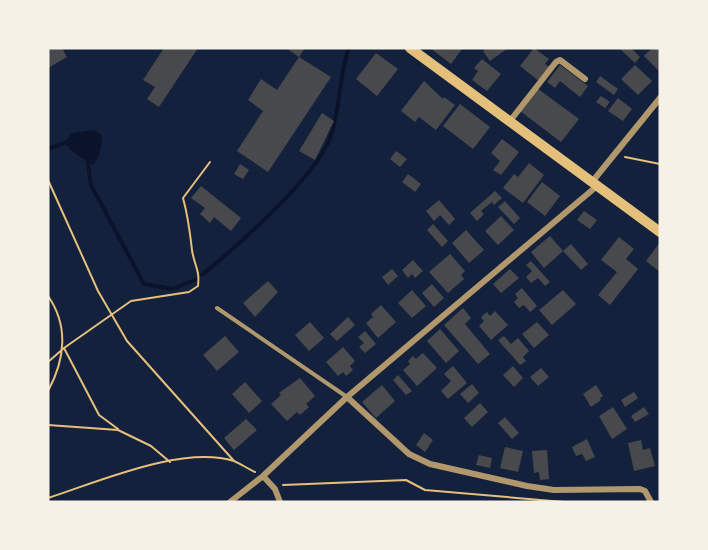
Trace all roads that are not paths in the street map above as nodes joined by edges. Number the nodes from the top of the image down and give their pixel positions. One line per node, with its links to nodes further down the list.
1 (410, 48): 4 (main road)
2 (585, 79): 4 (street)
3 (660, 98): 5 (street)
4 (510, 121): 5 (main road)
5 (594, 184): 6 (main road); 8 (street)
6 (660, 232)
7 (217, 308): 8 (lane)
8 (347, 397): 9 (street); 12 (street)
9 (263, 476): 10 (street); 11 (street)
10 (230, 502)
11 (280, 502)
12 (651, 502)

